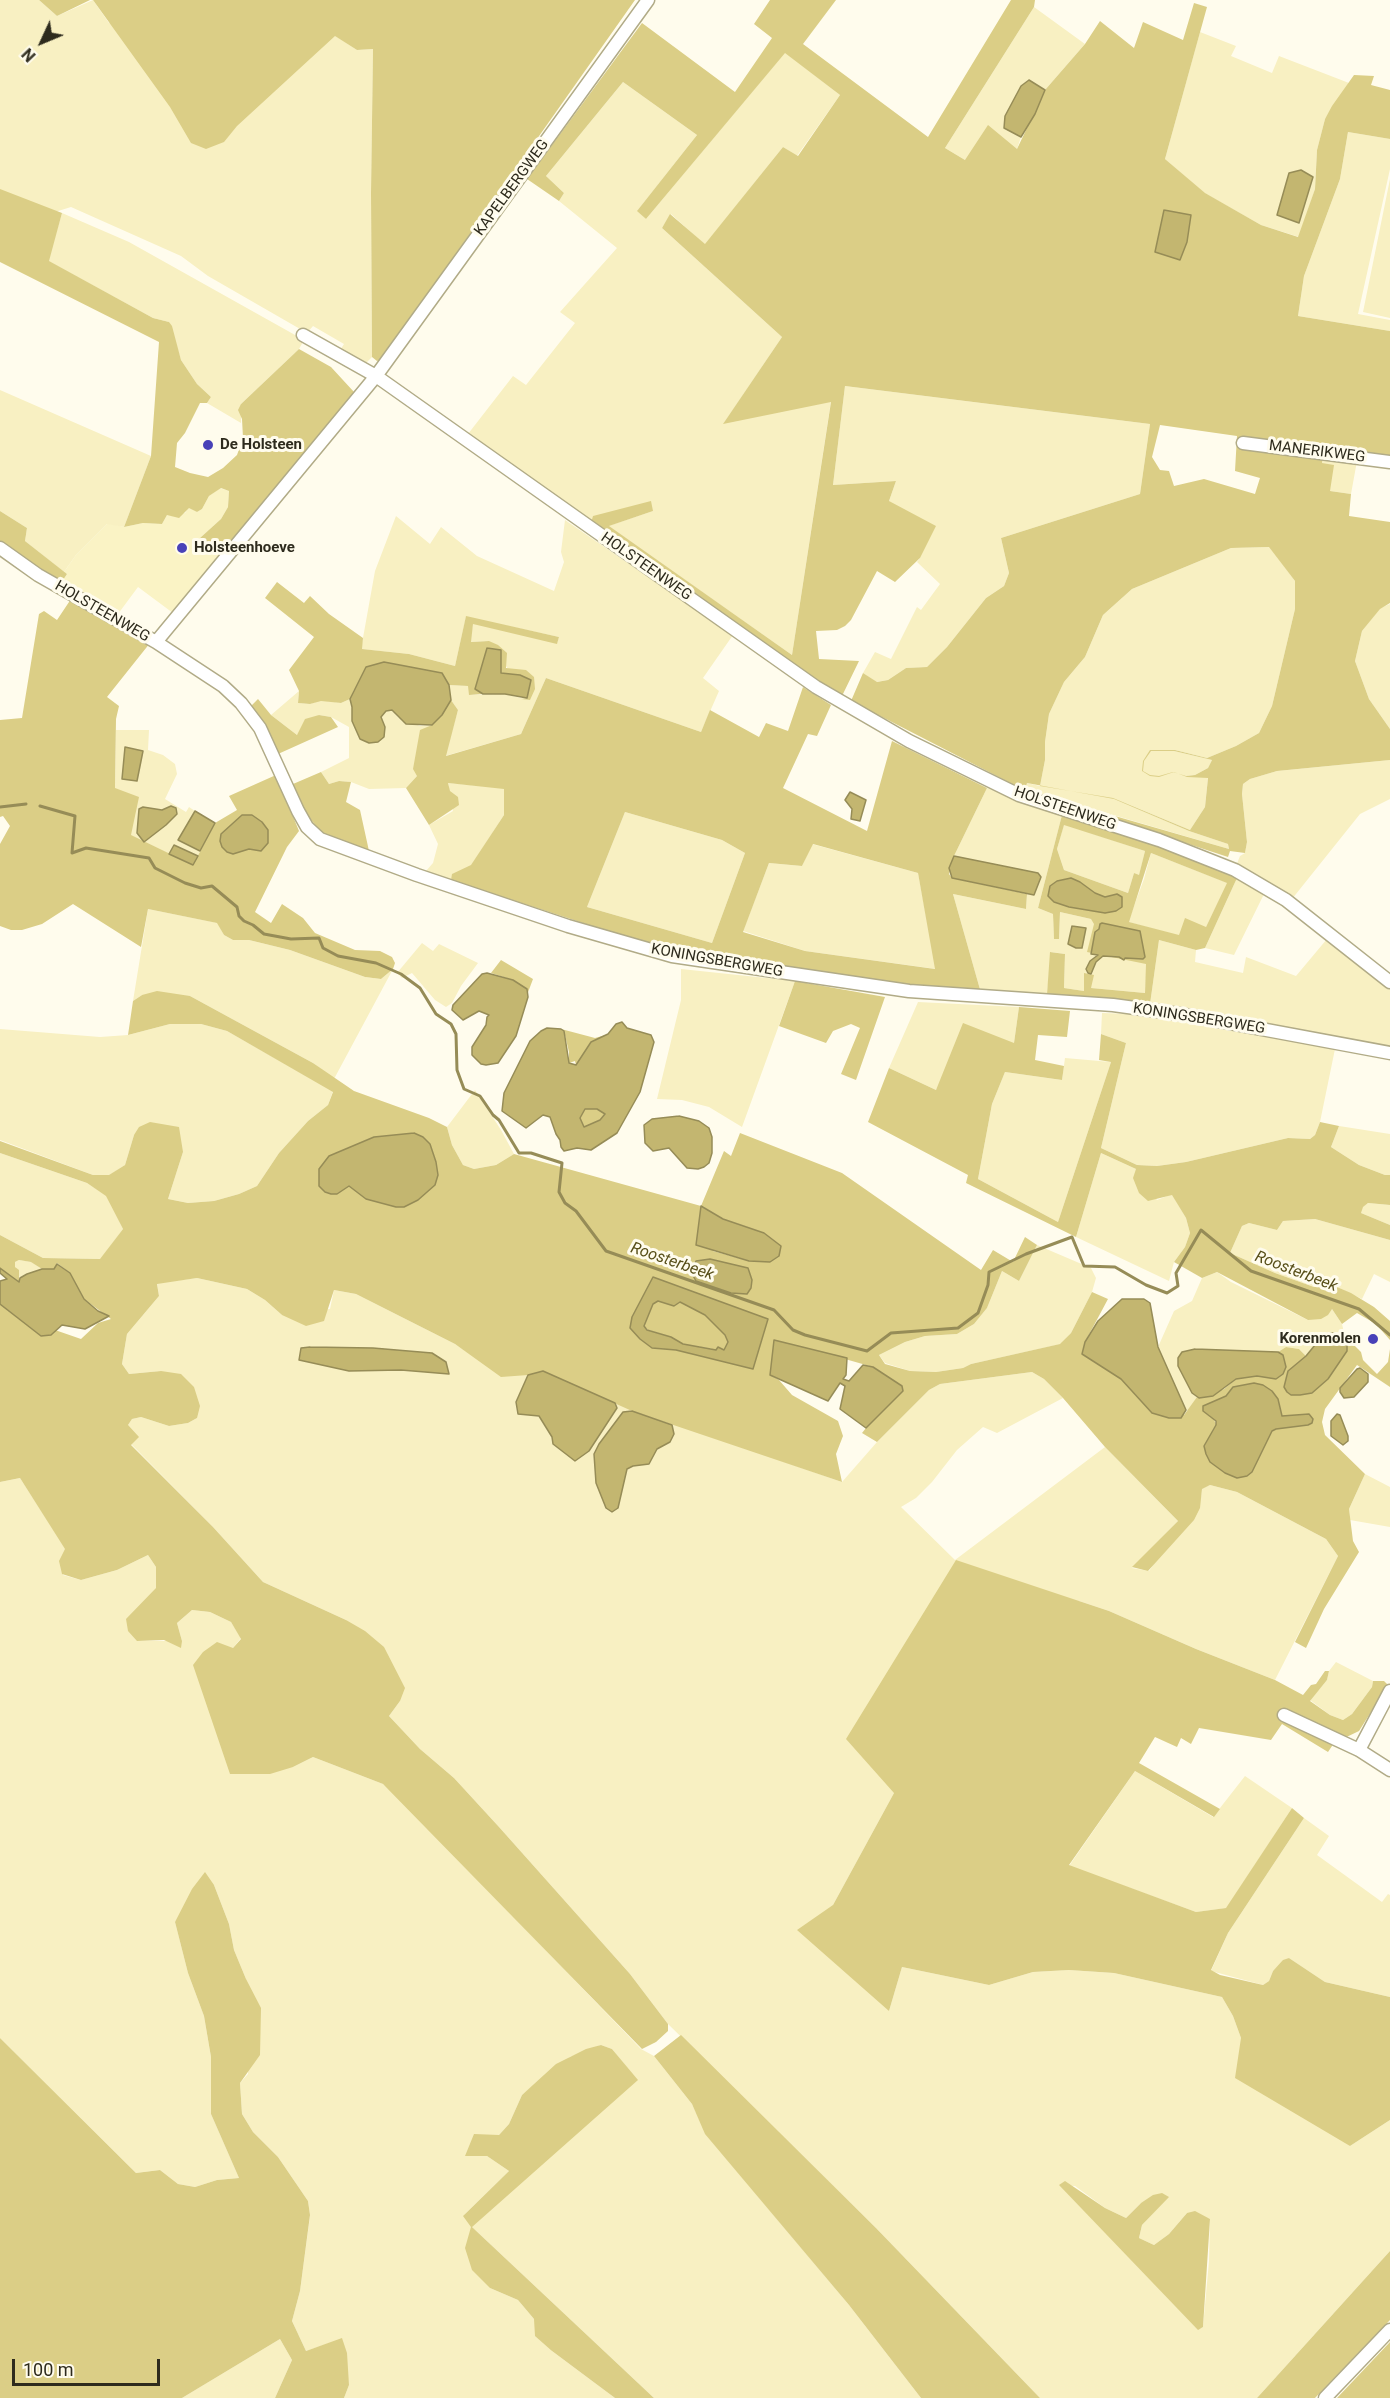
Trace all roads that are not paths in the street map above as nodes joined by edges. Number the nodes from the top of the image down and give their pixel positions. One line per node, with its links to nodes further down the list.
1 (648, 0): 3 (street, KAPELBERGWEG)
2 (303, 335): 3 (street)
3 (376, 376): 7 (street, HOLSTEENWEG); 8 (street, HOLSTEENWEG)
4 (1243, 443): 5 (street, MANERIKWEG)
5 (1390, 462)
6 (0, 548): 7 (street, HOLSTEENWEG)
7 (156, 642): 9 (street, KONINGSBERGWEG)
8 (1390, 982)
9 (1390, 1053)
10 (1390, 1691): 12 (street)
11 (1284, 1715): 12 (street)
12 (1359, 1750): 13 (street)
13 (1390, 1770)
14 (1390, 2330): 15 (street)
15 (1325, 2398)

